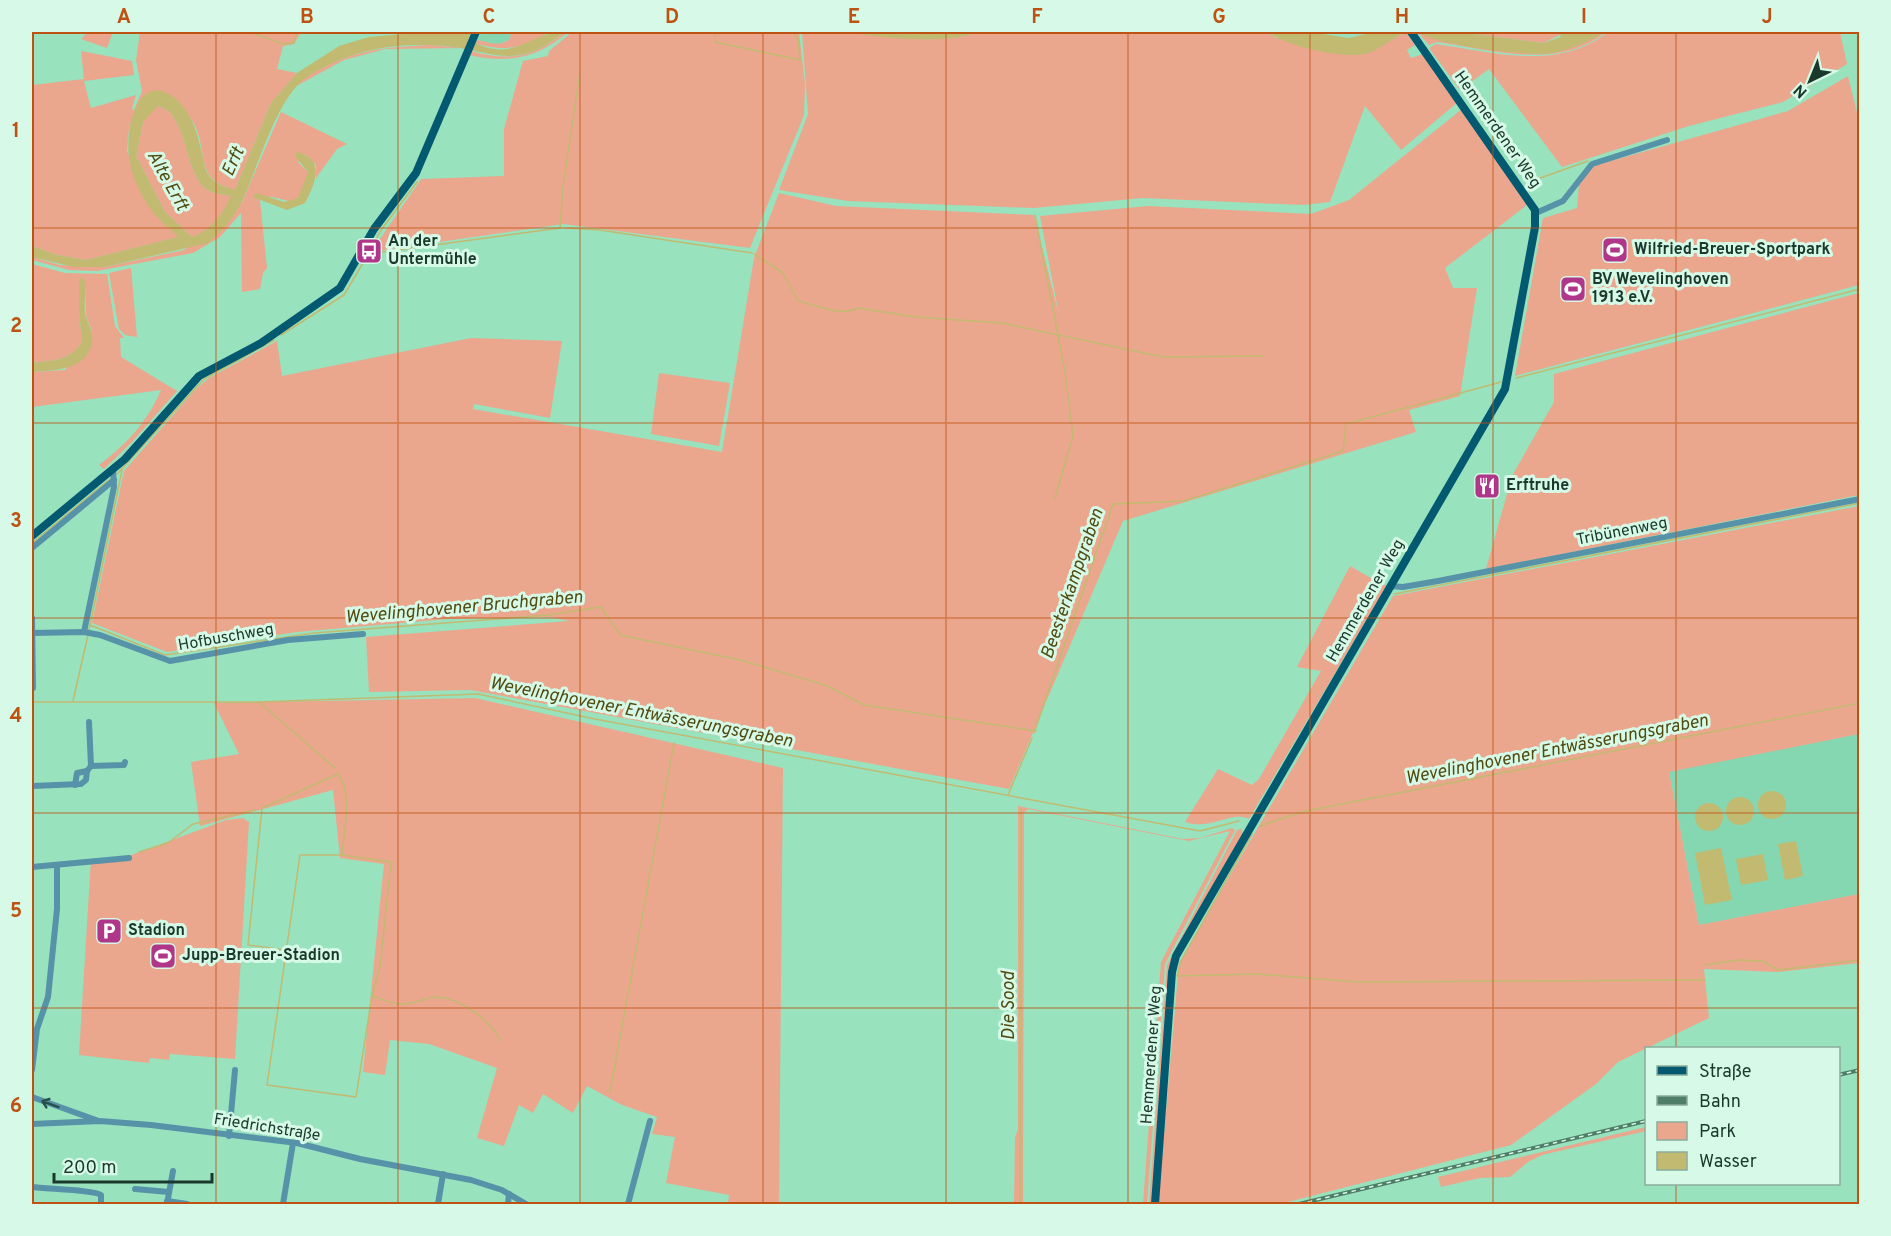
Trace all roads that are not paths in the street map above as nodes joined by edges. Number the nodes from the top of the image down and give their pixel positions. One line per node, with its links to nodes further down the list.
1 (476, 32): 5 (main road)
2 (1411, 32): 4 (main road, Hemmerdener Weg)
3 (1667, 140): 4 (street)
4 (1536, 213): 10 (main road, Hemmerdener Weg)
5 (113, 470): 6 (street); 8 (main road)
6 (114, 480): 9 (street); 12 (street)
7 (1860, 499): 10 (street, Tribünenweg)
8 (32, 536)
9 (32, 548)
10 (1390, 586): 48 (main road, Hemmerdener Weg)
11 (32, 618): 13 (street)
12 (84, 632): 13 (street, Hofbuschweg); 14 (street, Hofbuschweg)
13 (32, 633): 15 (street)
14 (363, 634)
15 (33, 688)
16 (89, 722): 18 (street)
17 (125, 762): 18 (street)
18 (89, 769): 19 (street); 19 (street)
19 (75, 784): 20 (street)
20 (32, 786)
21 (129, 858): 22 (street)
22 (57, 866): 23 (street); 24 (street)
23 (32, 867)
24 (32, 1070)
25 (235, 1070): 32 (street)
26 (32, 1097): 27 (street, one-way to 26)
27 (68, 1111): 28 (street); 30 (street)
28 (100, 1121): 30 (street, Friedrichstraße); 32 (street, Friedrichstraße)
29 (650, 1121): 47 (street)
30 (68, 1122): 31 (street, Friedrichstraße)
31 (32, 1124)
32 (229, 1136): 33 (street, Friedrichstraße)
33 (293, 1143): 35 (street, Friedrichstraße); 43 (street)
34 (173, 1171): 38 (street)
35 (443, 1174): 39 (street, Friedrichstraße); 44 (street)
36 (32, 1186): 41 (street)
37 (135, 1189): 38 (street)
38 (169, 1192): 40 (street)
39 (510, 1194): 45 (street); 46 (street, Friedrichstraße)
40 (167, 1203): 42 (street)
41 (101, 1204)
42 (187, 1204)
43 (283, 1204)
44 (438, 1204)
45 (508, 1204)
46 (526, 1204)
47 (628, 1204)
48 (1155, 1204)

